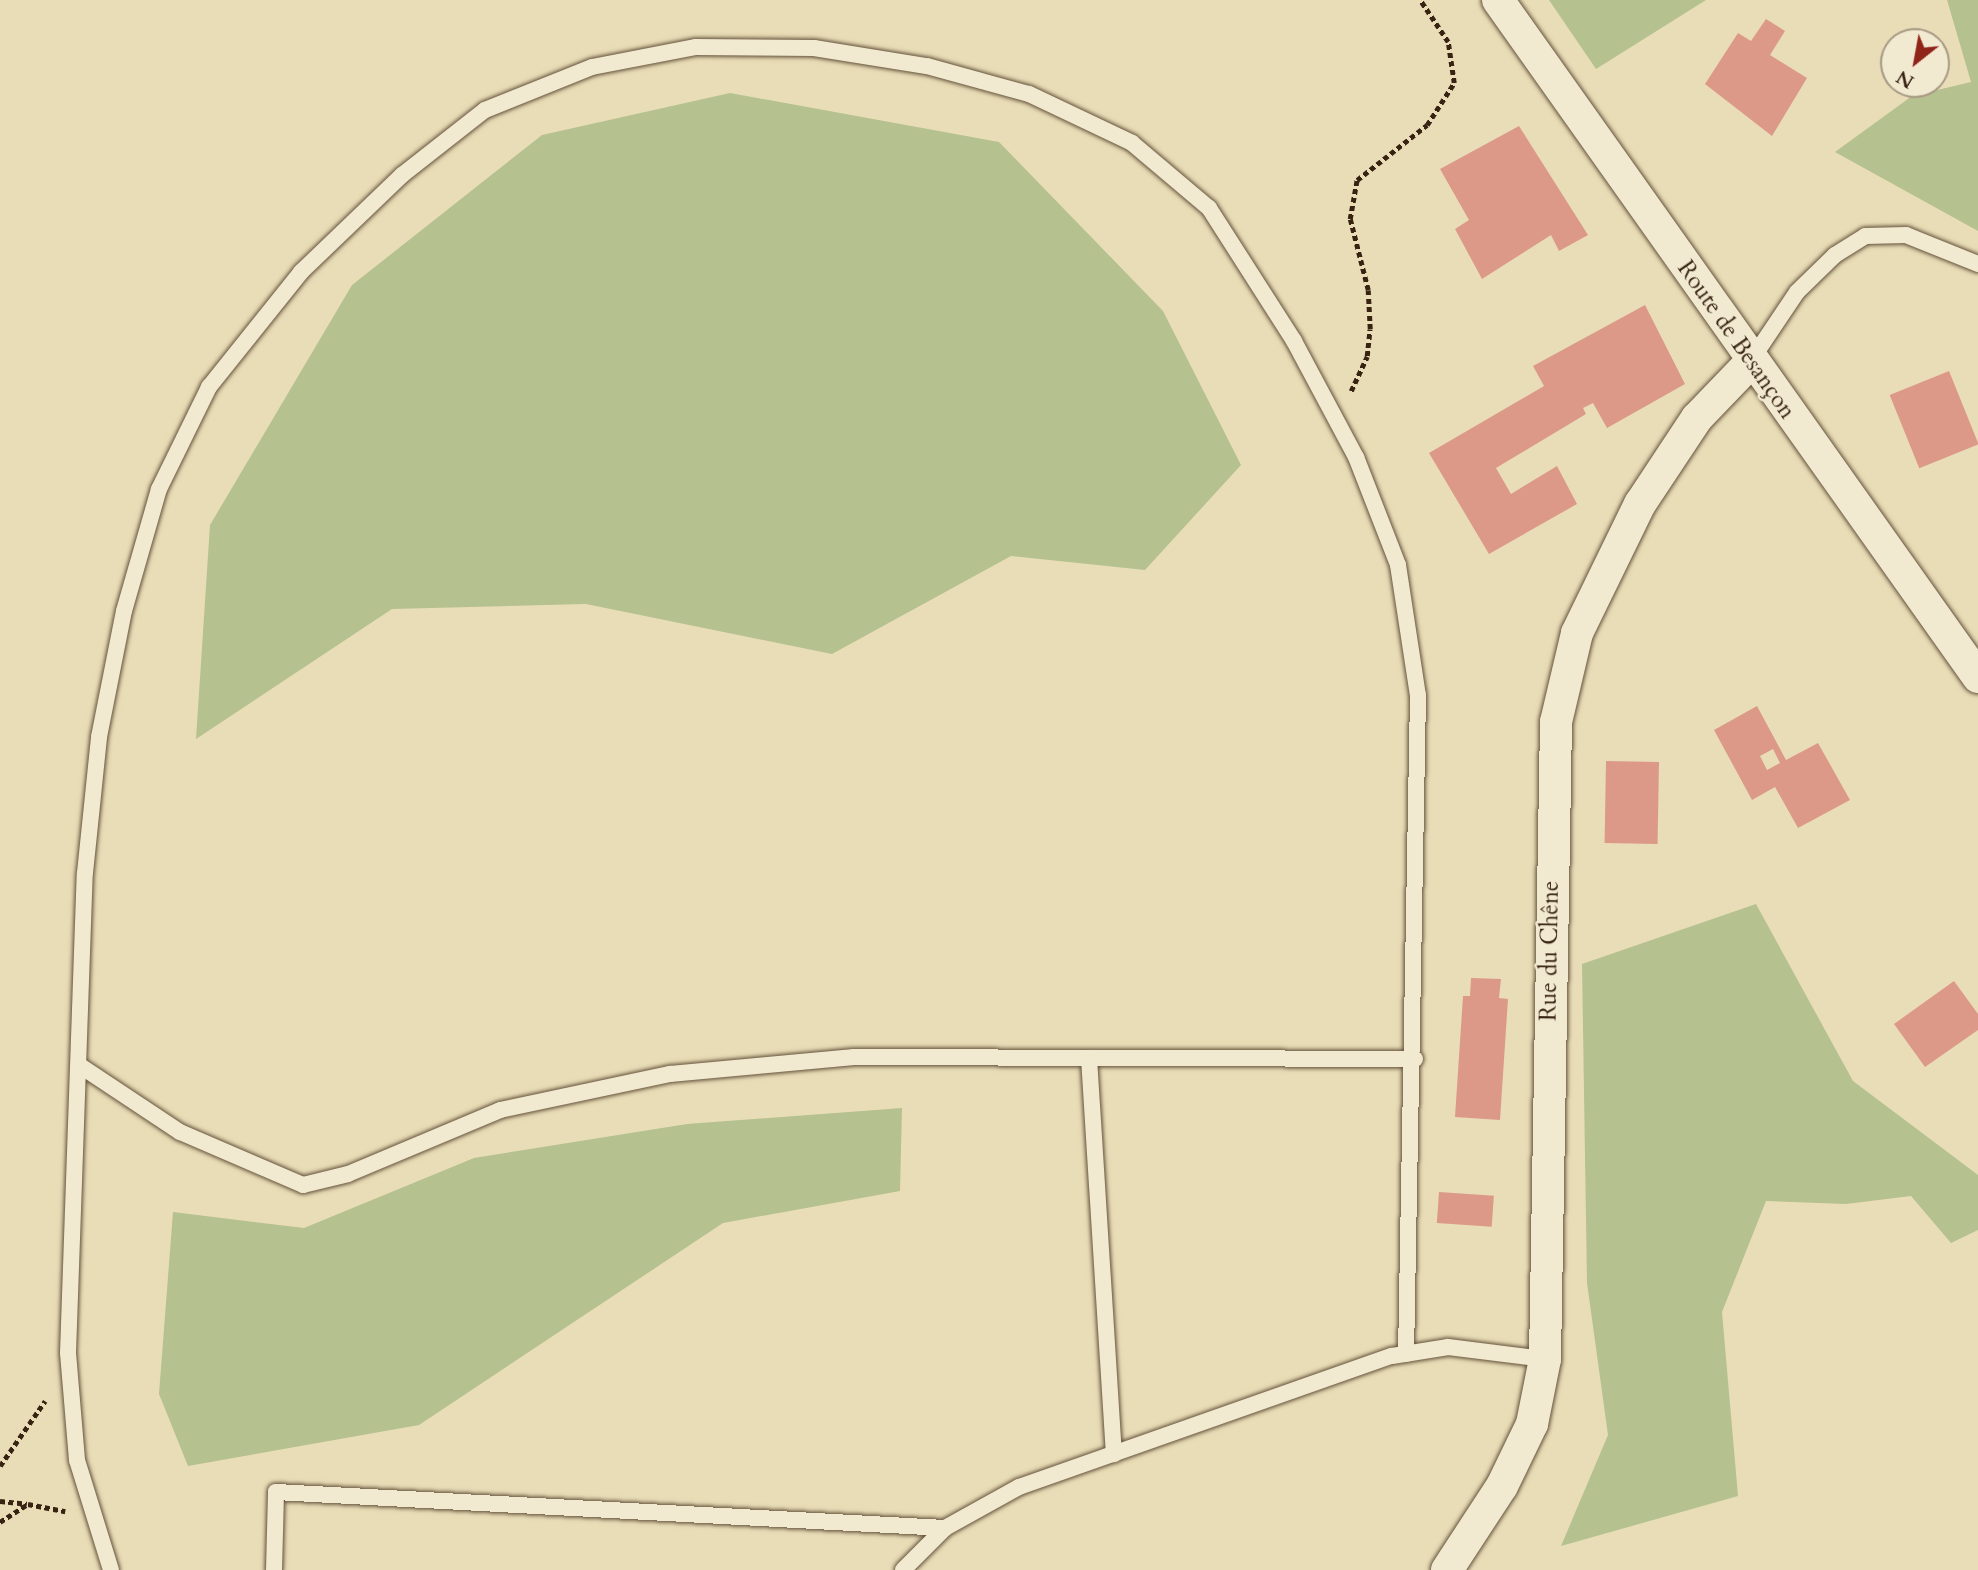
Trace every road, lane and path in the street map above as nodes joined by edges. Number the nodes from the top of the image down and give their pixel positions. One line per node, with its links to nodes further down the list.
1 (1420, 0): 5 (path)
2 (1498, 0): 4 (street, Route de Besançon)
3 (1978, 264): 4 (lane)
4 (1750, 363): 6 (street, Route de Besançon); 12 (street, Rue du Chêne)
5 (1343, 432): 8 (lane); 9 (lane)
6 (1978, 677)
7 (1089, 1058): 8 (lane); 9 (lane); 13 (lane)
8 (1415, 1059): 11 (lane)
9 (79, 1065): 10 (lane)
10 (68, 1353): 14 (path); 19 (lane)
11 (1406, 1354): 12 (lane); 13 (lane)
12 (1545, 1359): 23 (street, Rue du Chêne)
13 (1114, 1454): 18 (lane)
14 (0, 1466)
15 (0, 1501): 16 (path)
16 (28, 1504): 17 (path); 19 (path)
17 (0, 1522)
18 (945, 1528): 21 (lane); 22 (lane)
19 (99, 1542): 20 (lane)
20 (111, 1570)
21 (274, 1570)
22 (903, 1570)
23 (1447, 1570)

